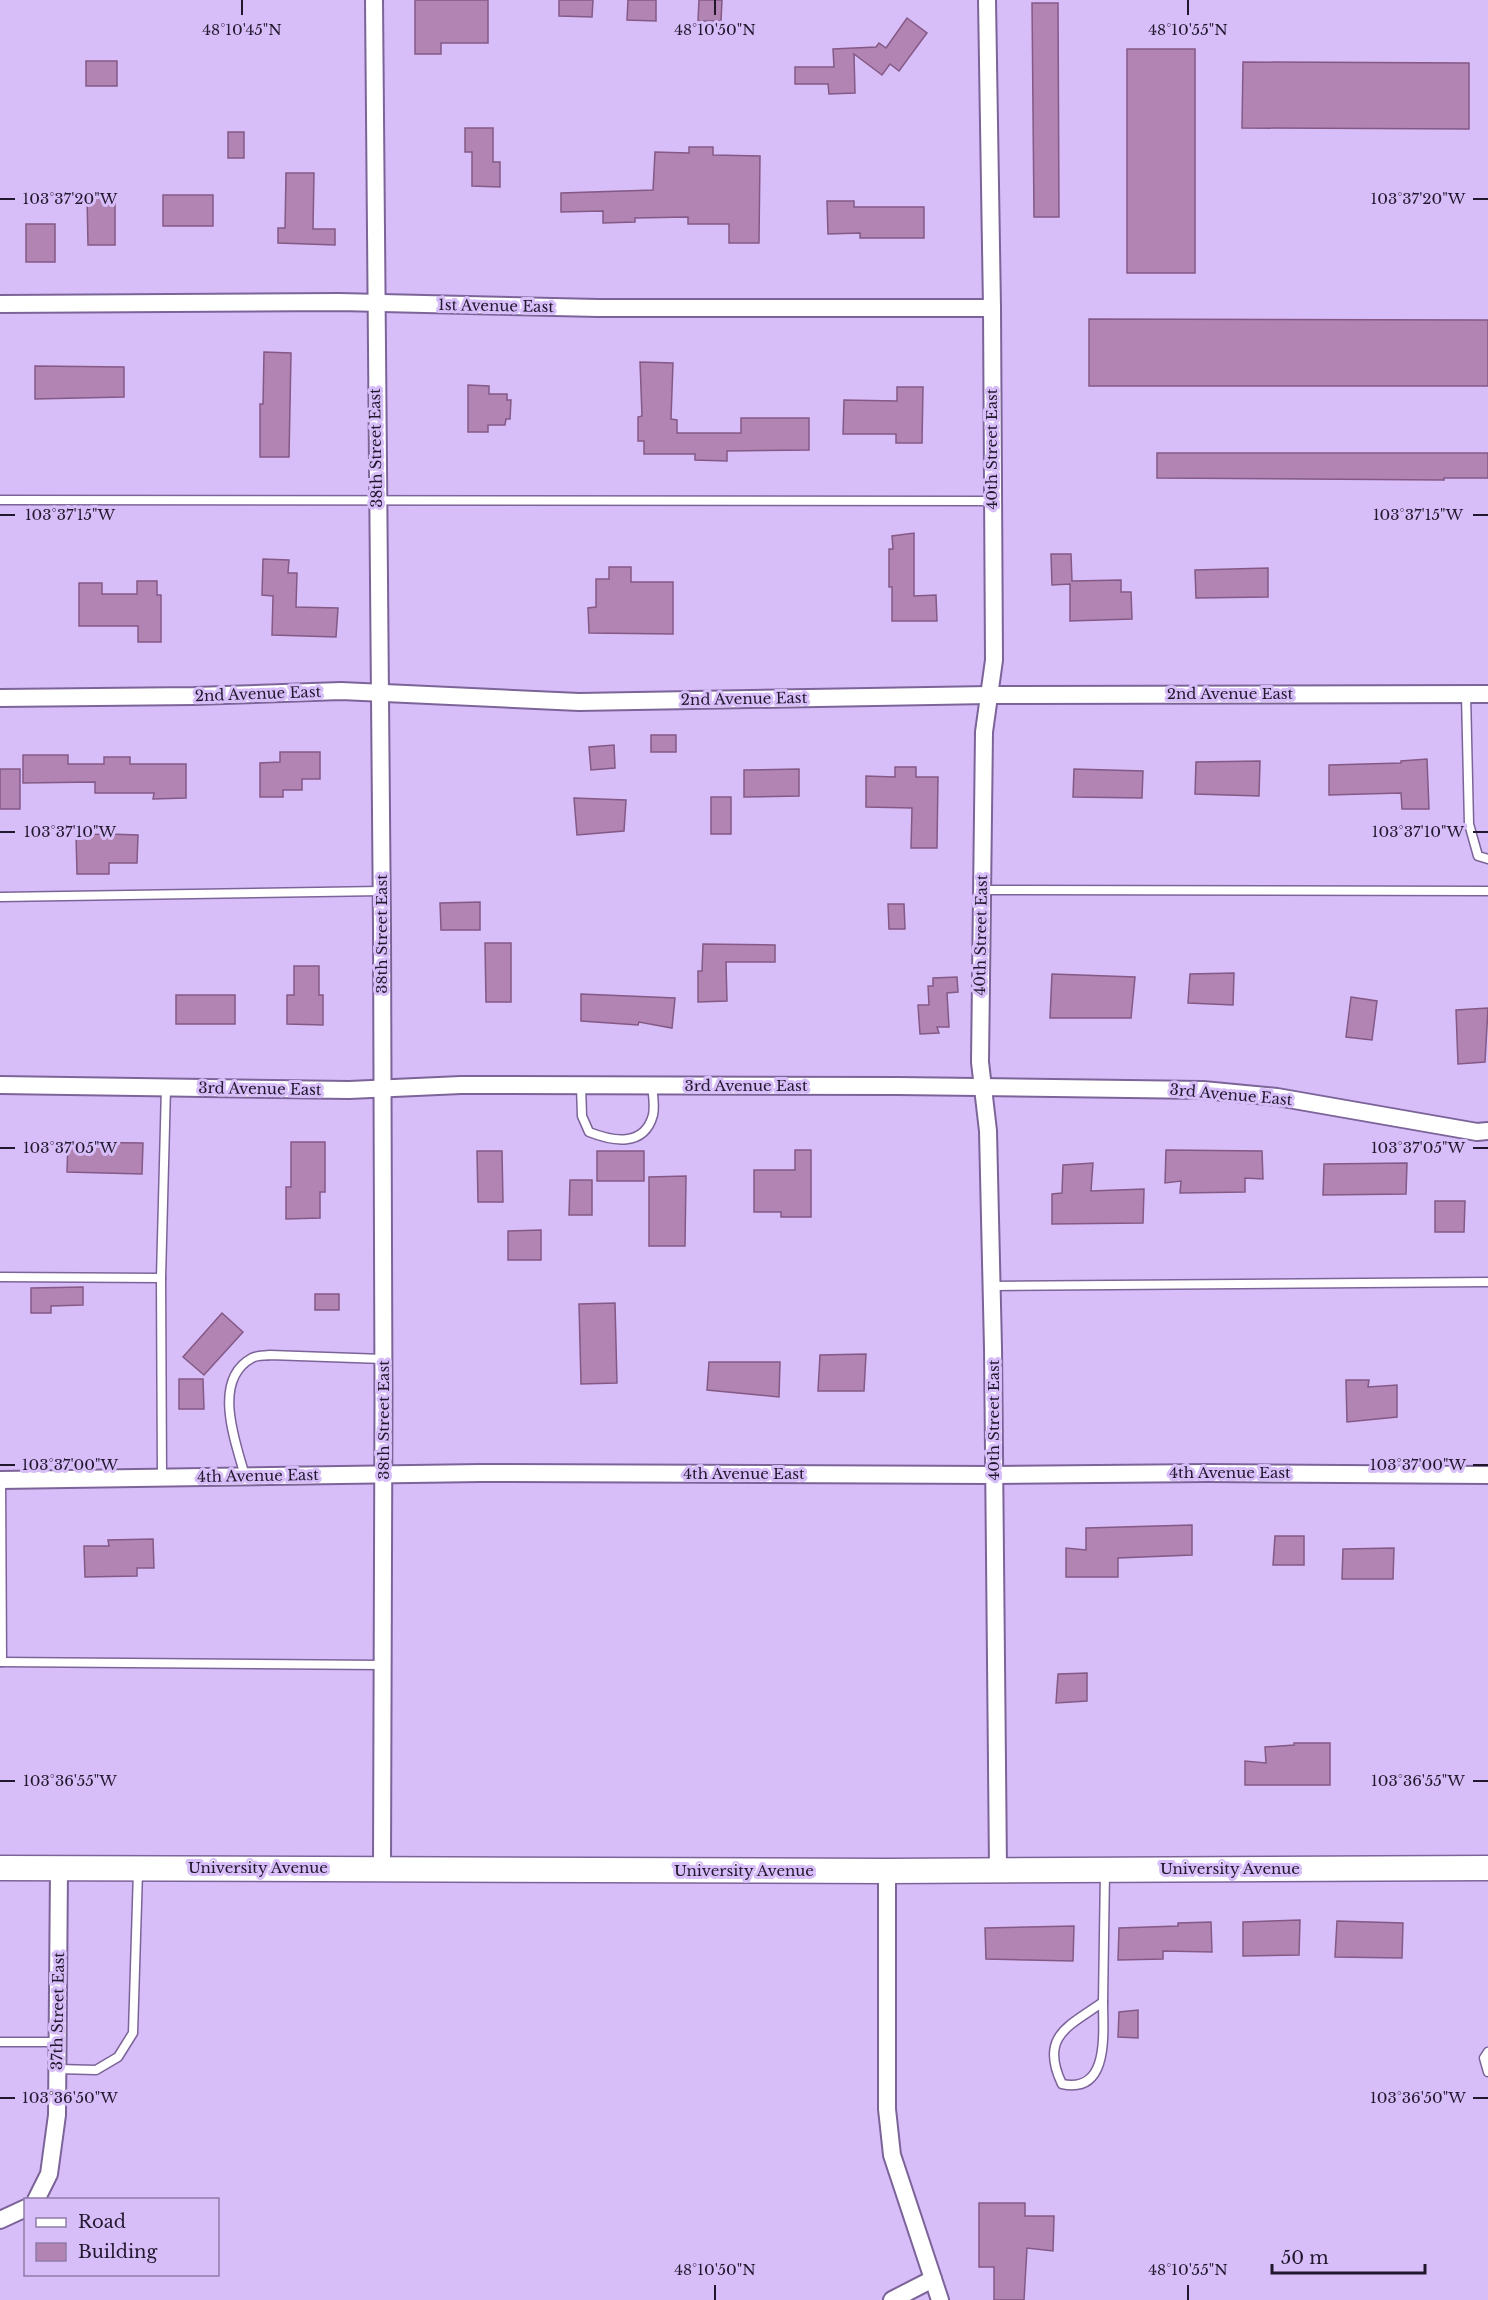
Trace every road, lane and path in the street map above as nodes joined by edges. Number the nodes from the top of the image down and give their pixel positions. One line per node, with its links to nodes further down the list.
1 (374, 0): 3 (street, 38th Street East)
2 (987, 0): 5 (street, 40th Street East)
3 (374, 303): 4 (street, 1st Avenue East); 5 (street, 1st Avenue East); 7 (street, 38th Street East)
4 (0, 304)
5 (992, 308): 8 (street, 40th Street East)
6 (0, 500): 7 (lane)
7 (377, 500): 8 (lane); 9 (street, 38th Street East)
8 (993, 501): 12 (street, 40th Street East)
9 (380, 693): 12 (street, 2nd Avenue East); 13 (street, 2nd Avenue East); 16 (street, 38th Street East)
10 (1466, 694): 11 (street, 2nd Avenue East); 12 (street, 2nd Avenue East); 14 (lane)
11 (1488, 694)
12 (989, 695): 15 (street, 40th Street East)
13 (0, 698)
14 (1488, 859)
15 (981, 890): 17 (lane); 23 (street, 40th Street East)
16 (382, 891): 18 (lane); 24 (street, 38th Street East)
17 (1488, 891)
18 (0, 897)
19 (0, 1085): 22 (street, 3rd Avenue East)
20 (581, 1086): 21 (street, 3rd Avenue East); 21 (lane); 24 (street, 3rd Avenue East)
21 (652, 1086): 23 (street, 3rd Avenue East)
22 (166, 1087): 24 (street, 3rd Avenue East); 27 (lane)
23 (982, 1087): 25 (street, 3rd Avenue East); 29 (street, 40th Street East)
24 (382, 1088): 30 (street, 38th Street East)
25 (1488, 1131)
26 (0, 1277): 27 (lane)
27 (161, 1278): 35 (lane)
28 (1488, 1282): 29 (lane)
29 (991, 1286): 32 (street, 40th Street East)
30 (384, 1359): 31 (street, 38th Street East); 34 (lane)
31 (384, 1475): 32 (street, 4th Avenue East); 34 (street, 4th Avenue East); 38 (street, 38th Street East)
32 (994, 1475): 33 (street, 4th Avenue East); 44 (street, 40th Street East)
33 (1488, 1475)
34 (245, 1476): 35 (street, 4th Avenue East)
35 (162, 1478): 36 (street, 4th Avenue East)
36 (1, 1480): 37 (lane)
37 (1, 1662): 38 (lane)
38 (384, 1665): 42 (street, 38th Street East)
39 (0, 1868): 40 (street, University Avenue)
40 (59, 1868): 41 (street, University Avenue); 48 (street, 37th Street East)
41 (138, 1868): 42 (street, University Avenue); 51 (lane)
42 (382, 1868): 46 (street, University Avenue)
43 (1488, 1868): 45 (street, University Avenue)
44 (998, 1870): 45 (street, University Avenue); 46 (street, University Avenue)
45 (1105, 1870): 47 (lane)
46 (887, 1871): 56 (street)
47 (1103, 2002): 47 (lane)
48 (58, 2042): 49 (lane); 51 (street, 37th Street East)
49 (0, 2043)
50 (1488, 2052): 52 (lane)
51 (57, 2069): 53 (street, 37th Street East)
52 (1488, 2072)
53 (39, 2194)
54 (24, 2209): 55 (street)
55 (0, 2220)
56 (933, 2279): 57 (street); 58 (street)
57 (892, 2300)
58 (940, 2300)

